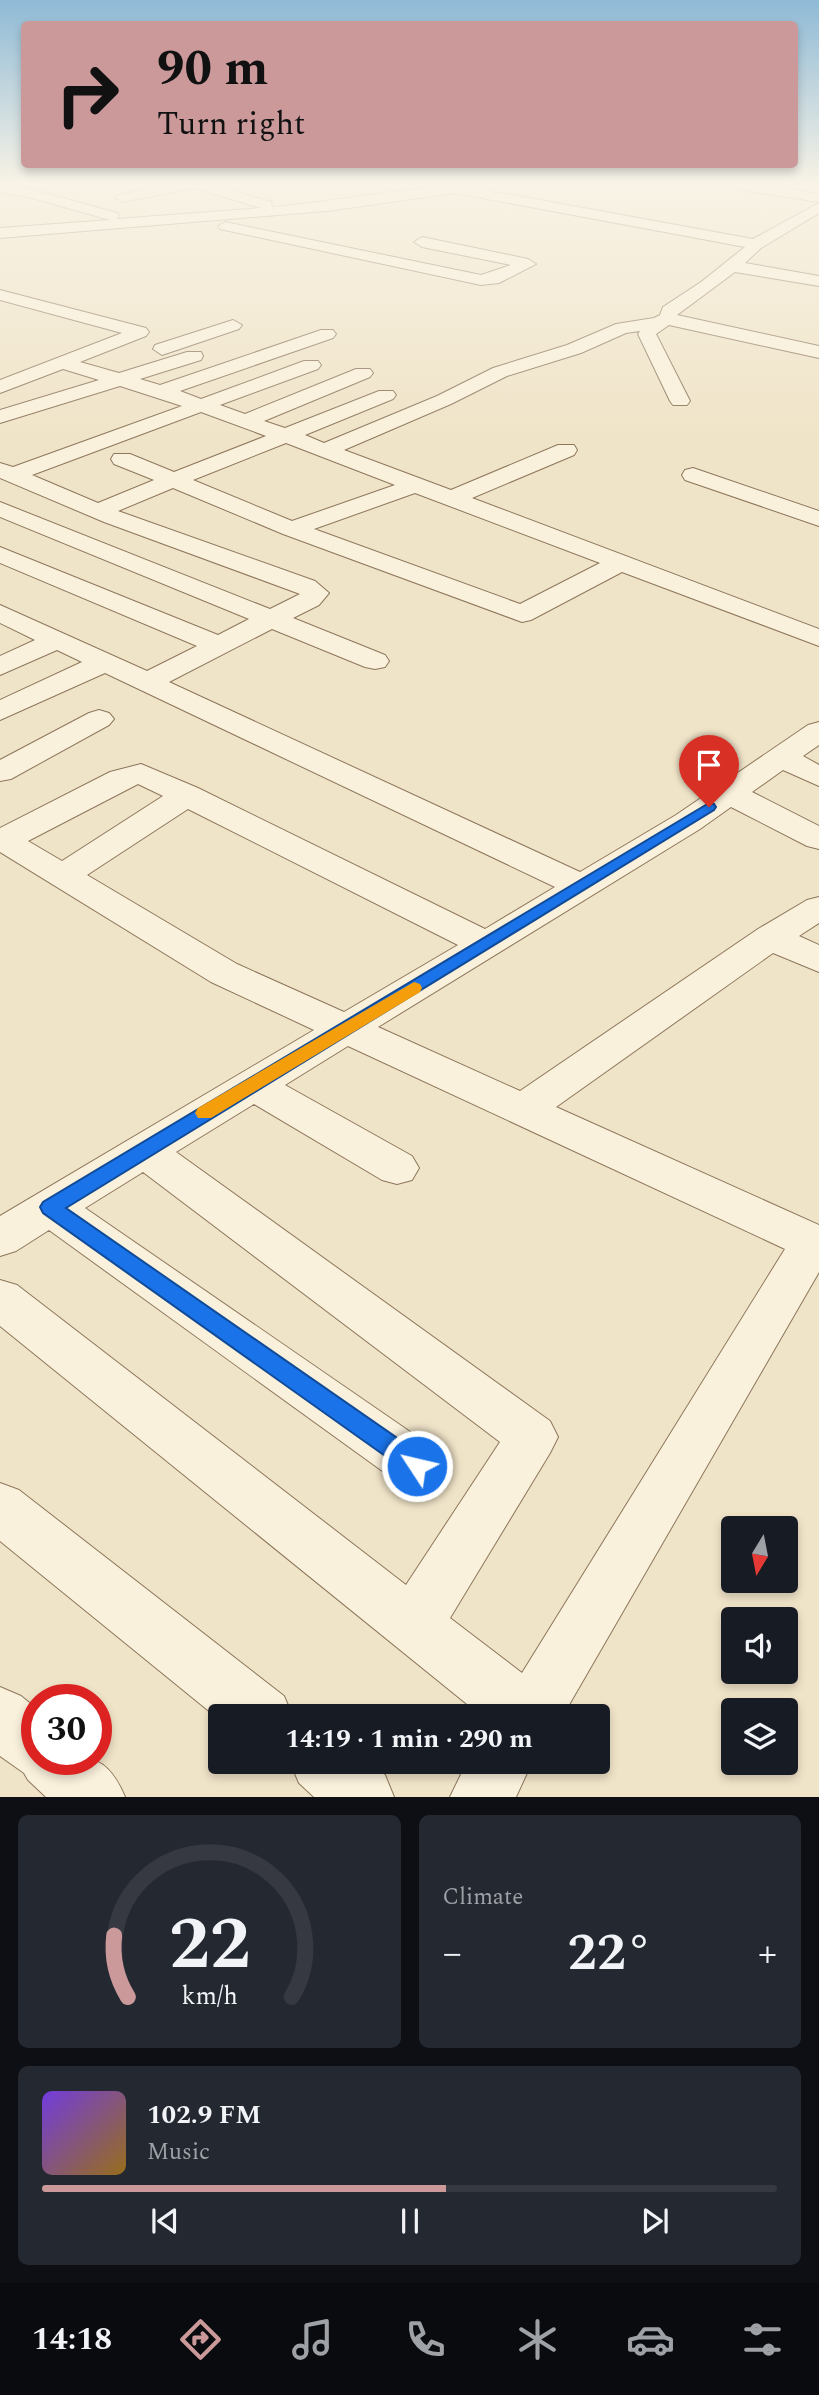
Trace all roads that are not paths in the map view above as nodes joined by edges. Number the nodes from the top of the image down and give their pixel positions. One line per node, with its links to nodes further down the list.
1 (439, 269): 6 (street)
2 (456, 269): 6 (street)
3 (516, 269): 6 (street)
4 (728, 269): 9 (street)
5 (743, 269): 7 (street)
6 (450, 271)
7 (819, 281)
8 (0, 295): 14 (street)
9 (664, 320): 12 (street); 22 (street); 30 (street)
10 (233, 325): 16 (street)
11 (327, 334): 20 (street)
12 (819, 352)
13 (194, 356): 18 (street)
14 (63, 363): 16 (street); 19 (street)
15 (311, 365): 23 (street)
16 (95, 372): 18 (street)
17 (363, 373): 25 (street)
18 (121, 379): 20 (street); 24 (street)
19 (0, 387)
20 (167, 394): 23 (street); 28 (street)
21 (386, 395): 26 (street)
22 (680, 401)
23 (203, 407): 25 (street); 33 (street)
24 (0, 417)
25 (237, 418): 26 (street); 27 (street)
26 (282, 434): 30 (street); 37 (street)
27 (170, 440)
28 (37, 444)
29 (146, 450): 32 (street)
30 (325, 450): 38 (street)
31 (566, 450): 40 (street)
32 (122, 459): 34 (street); 37 (street)
33 (6, 464): 39 (street)
34 (98, 470)
35 (694, 475): 43 (street)
36 (73, 480): 39 (street)
37 (169, 481): 42 (street); 44 (street)
38 (418, 485): 40 (street); 44 (street)
39 (48, 490): 42 (street)
40 (453, 498): 47 (street)
41 (0, 509): 45 (street)
42 (104, 514): 45 (street); 49 (street)
43 (819, 519)
44 (291, 529): 47 (street)
45 (68, 535): 46 (street); 49 (street)
46 (4, 559): 52 (street)
47 (622, 562): 50 (street)
48 (2, 616): 51 (street)
49 (272, 617): 52 (street); 53 (street)
50 (819, 638)
51 (57, 640): 54 (street); 55 (street)
52 (216, 644): 56 (street)
53 (375, 661)
54 (104, 662): 56 (street); 57 (street)
55 (0, 667)
56 (147, 682): 68 (street)
57 (0, 711)
58 (99, 719): 61 (street)
59 (819, 731): 60 (street)
60 (781, 757): 62 (street); 63 (street)
61 (0, 772)
62 (819, 777)
63 (729, 793): 66 (street); 68 (street)
64 (187, 795): 65 (street); 67 (street); 71 (street)
65 (2, 839): 67 (street)
66 (819, 839)
67 (64, 875): 73 (street)
68 (581, 886): 71 (street)
69 (819, 908): 70 (street)
70 (771, 937): 72 (street); 75 (street)
71 (486, 944): 73 (street)
72 (819, 960)
73 (345, 1030): 74 (street); 75 (street)
74 (252, 1084): 76 (street); 77 (street)
75 (523, 1110): 80 (street)
76 (143, 1150): 78 (street); 84 (street)
77 (397, 1168)
78 (50, 1207): 79 (street); 82 (street)
79 (0, 1238)
80 (816, 1244): 87 (street)
81 (0, 1299): 84 (street)
82 (417, 1466)
83 (0, 1508): 85 (street)
84 (414, 1625): 86 (street)
85 (247, 1704)
86 (492, 1704)
87 (537, 1704)
88 (0, 1717): 89 (street)
89 (21, 1735)
90 (335, 1774): 94 (street)
91 (495, 1774): 95 (street)
92 (68, 1775): 93 (street)
93 (94, 1797)
94 (363, 1797)
95 (481, 1797)

